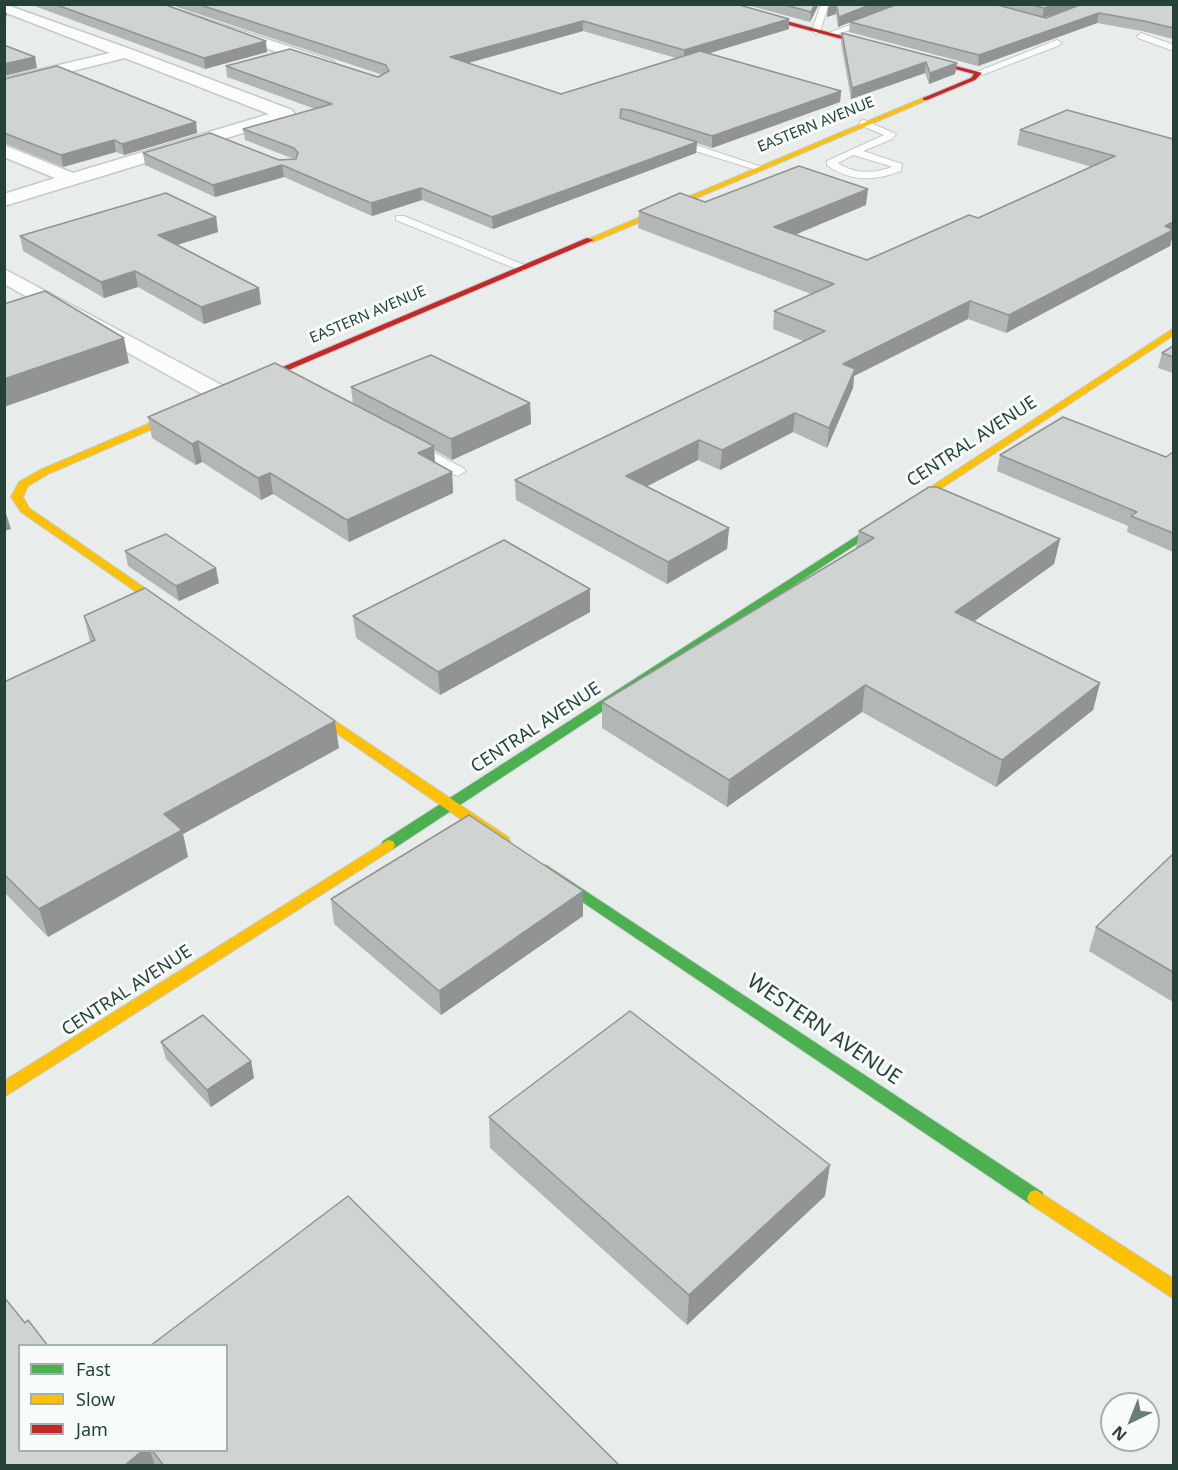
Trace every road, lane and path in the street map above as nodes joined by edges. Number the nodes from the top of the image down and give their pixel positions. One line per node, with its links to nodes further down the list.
1 (144, 4): 11 (street)
2 (713, 4): 6 (street)
3 (825, 4): 6 (lane)
4 (914, 4): 6 (lane)
5 (4, 7): 10 (street)
6 (823, 33): 15 (street)
7 (1141, 36): 9 (lane)
8 (1057, 43): 15 (lane)
9 (1173, 48)
10 (128, 53): 16 (street); 17 (street)
11 (289, 53): 12 (street); 13 (street)
12 (266, 59)
13 (338, 68)
14 (220, 72): 16 (street)
15 (979, 73): 18 (street, EASTERN AVENUE)
16 (197, 78): 20 (street)
17 (4, 83)
18 (864, 123): 23 (lane); 24 (street, EASTERN AVENUE)
19 (658, 135): 24 (lane)
20 (212, 136): 21 (street); 25 (street)
21 (245, 149)
22 (4, 150): 25 (street)
23 (853, 151): 23 (lane)
24 (757, 167): 28 (street, EASTERN AVENUE)
25 (72, 179): 26 (street)
26 (4, 200)
27 (400, 218): 28 (lane)
28 (523, 267): 31 (street, EASTERN AVENUE)
29 (4, 275): 33 (street)
30 (1173, 331): 38 (street, CENTRAL AVENUE)
31 (274, 372): 32 (lane); 33 (street, EASTERN AVENUE)
32 (295, 383)
33 (222, 395): 36 (street, EASTERN AVENUE)
34 (397, 438): 35 (lane)
35 (458, 471)
36 (189, 625)
37 (286, 692): 38 (street)
38 (450, 806): 39 (street, CENTRAL AVENUE); 40 (street, WESTERN AVENUE)
39 (4, 1090)
40 (1173, 1290)

